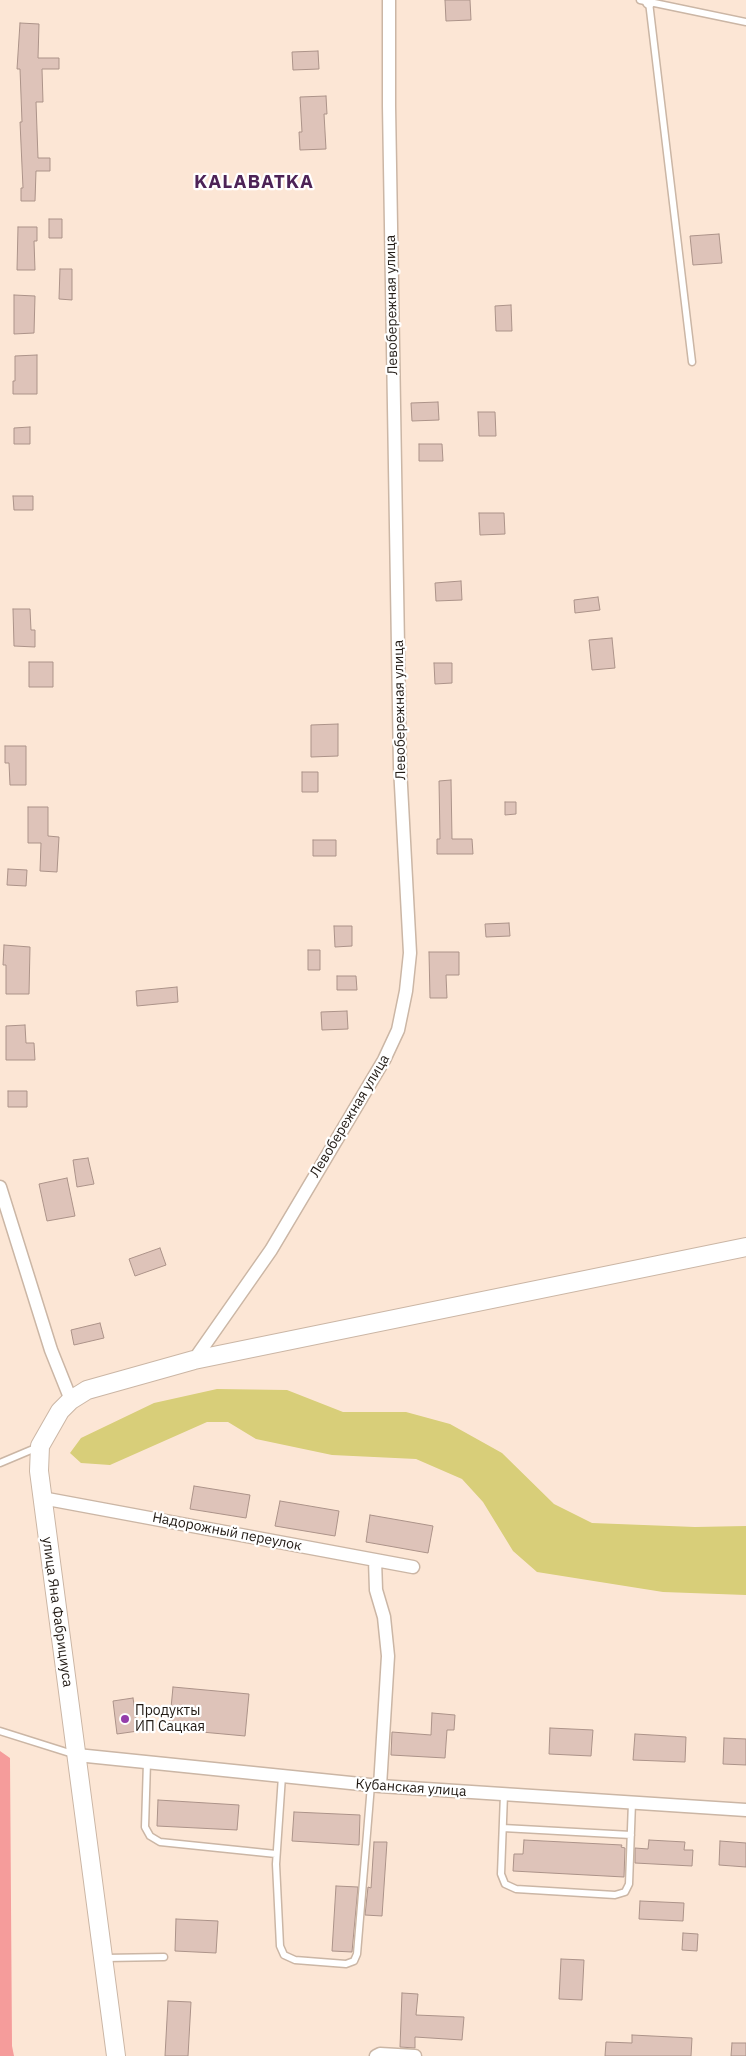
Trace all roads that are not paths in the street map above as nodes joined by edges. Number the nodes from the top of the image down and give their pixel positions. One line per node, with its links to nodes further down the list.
1 (389, 0): 7 (street, Левобережная улица)
2 (646, 1): 3 (lane); 4 (lane)
3 (746, 22)
4 (692, 362)
5 (0, 1187): 8 (street)
6 (746, 1247): 7 (street)
7 (194, 1360): 8 (street)
8 (71, 1400): 9 (street, улица Яна Фабрициуса)
9 (40, 1446): 10 (lane); 11 (street, улица Яна Фабрициуса)
10 (0, 1462)
11 (42, 1498): 12 (street, Надорожный переулок); 15 (street, улица Яна Фабрициуса)
12 (375, 1560): 13 (street, Надорожный переулок); 18 (street)
13 (413, 1567)
14 (0, 1731): 15 (lane)
15 (77, 1755): 16 (street, Кубанская улица); 26 (street, улица Яна Фабрициуса)
16 (147, 1762): 17 (street, Кубанская улица); 24 (lane)
17 (282, 1776): 18 (street, Кубанская улица); 24 (lane)
18 (376, 1786): 19 (street, Кубанская улица); 24 (lane)
19 (504, 1794): 20 (street, Кубанская улица); 22 (lane)
20 (632, 1802): 21 (street, Кубанская улица); 23 (lane)
21 (746, 1810)
22 (503, 1828): 23 (lane); 23 (lane)
23 (630, 1835)
24 (276, 1854)
25 (164, 1957): 26 (lane)
26 (104, 1958): 27 (street, улица Яна Фабрициуса)
27 (116, 2056)
28 (376, 2056): 29 (street)
29 (415, 2056)

